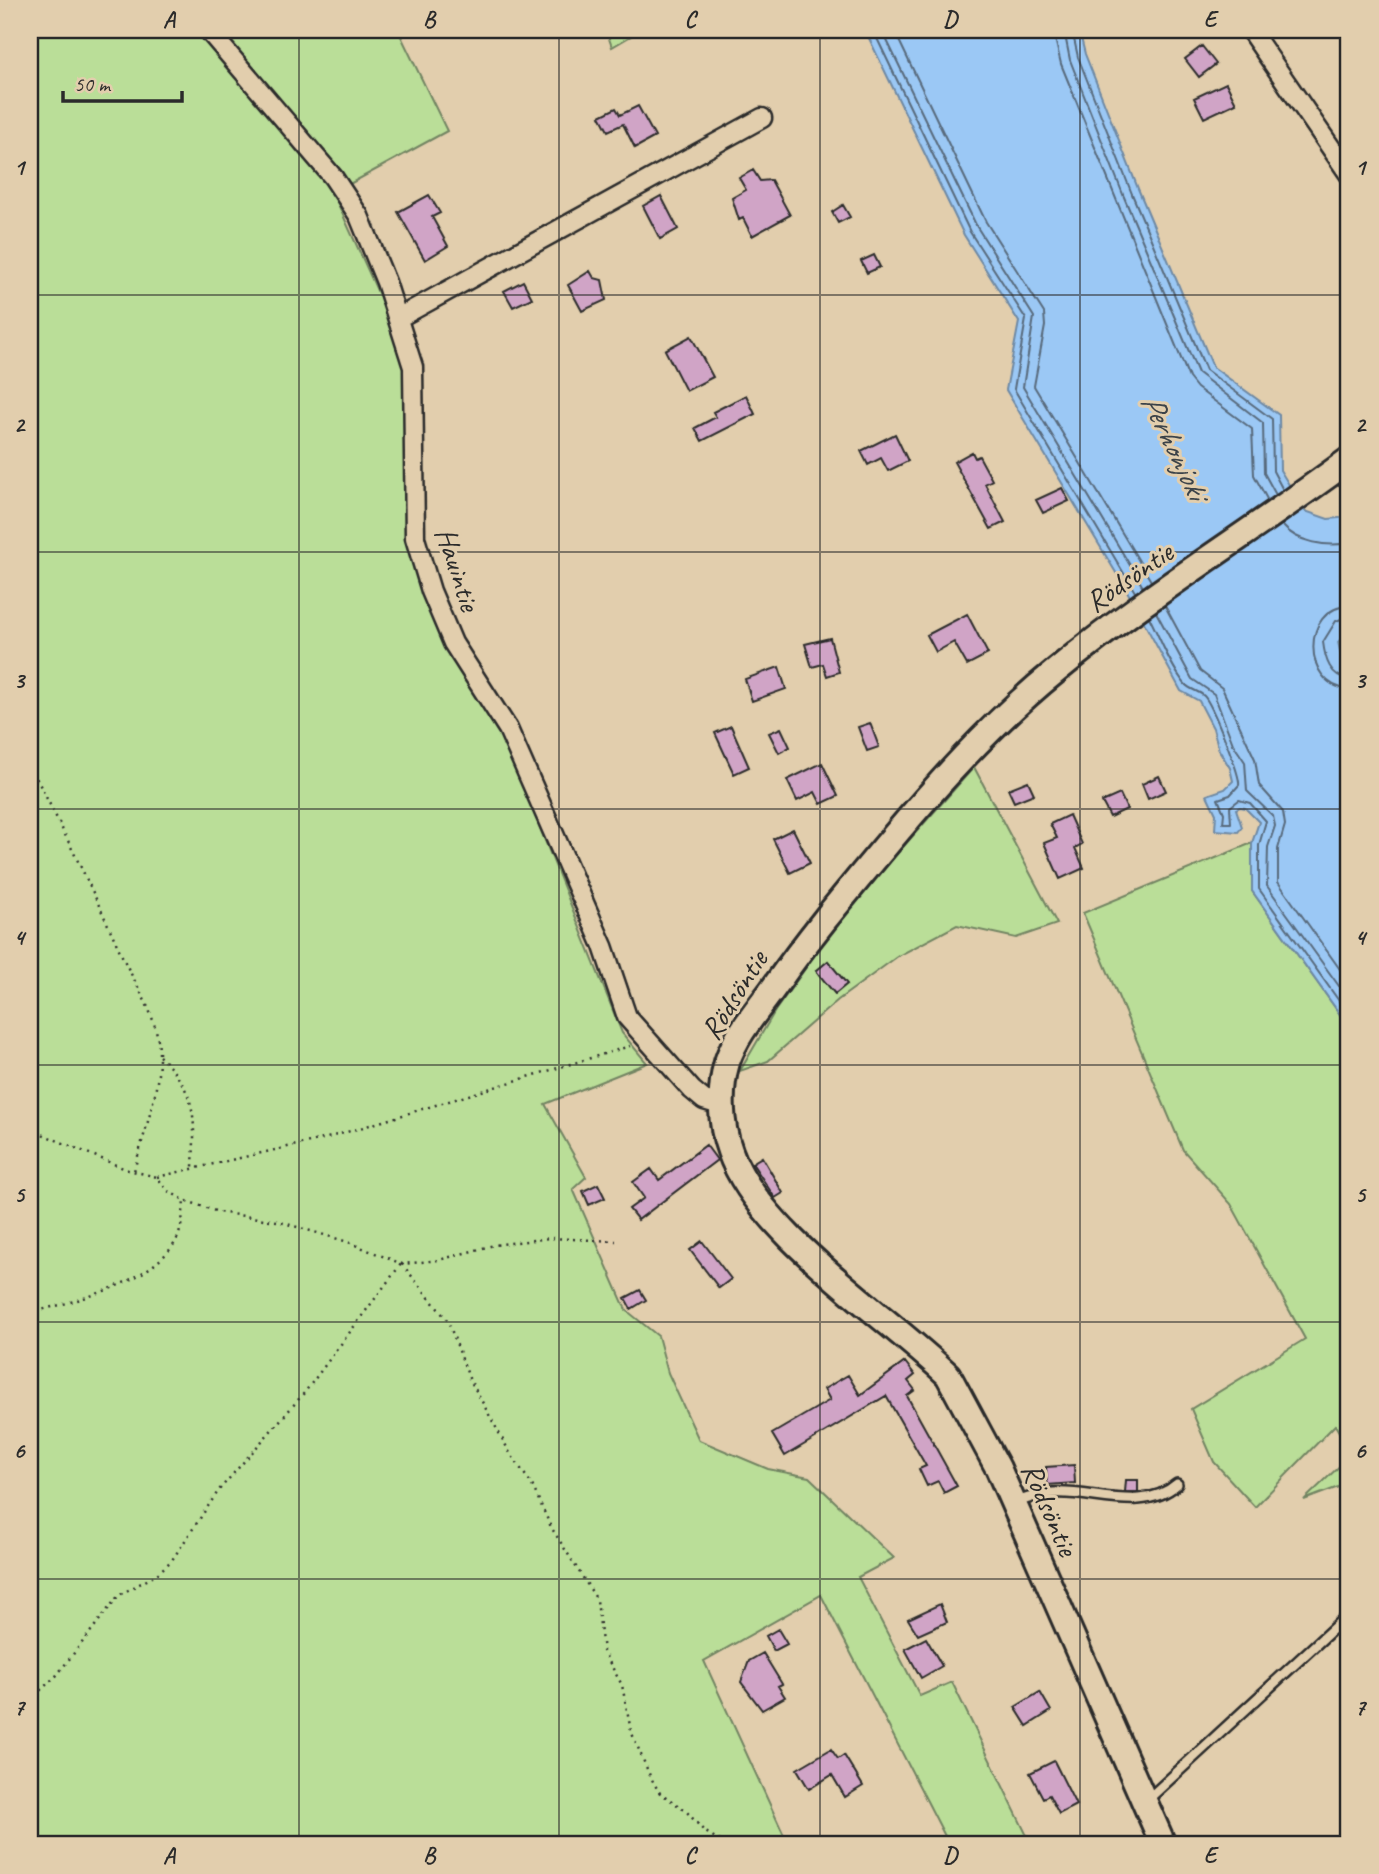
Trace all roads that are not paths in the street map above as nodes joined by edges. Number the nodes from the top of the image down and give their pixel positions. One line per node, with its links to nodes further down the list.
1 (208, 30): 5 (street, Hauintie)
2 (1250, 30): 4 (street)
3 (762, 118): 5 (street)
4 (1349, 174)
5 (398, 318): 7 (street, Hauintie)
6 (1349, 460): 7 (street, Rödsöntie)
7 (721, 1105): 9 (street, Rödsöntie)
8 (1177, 1484): 9 (lane)
9 (1014, 1503): 11 (street, Rödsöntie)
10 (1349, 1614): 11 (lane)
11 (1145, 1802): 12 (street, Rödsöntie)
12 (1163, 1844)

